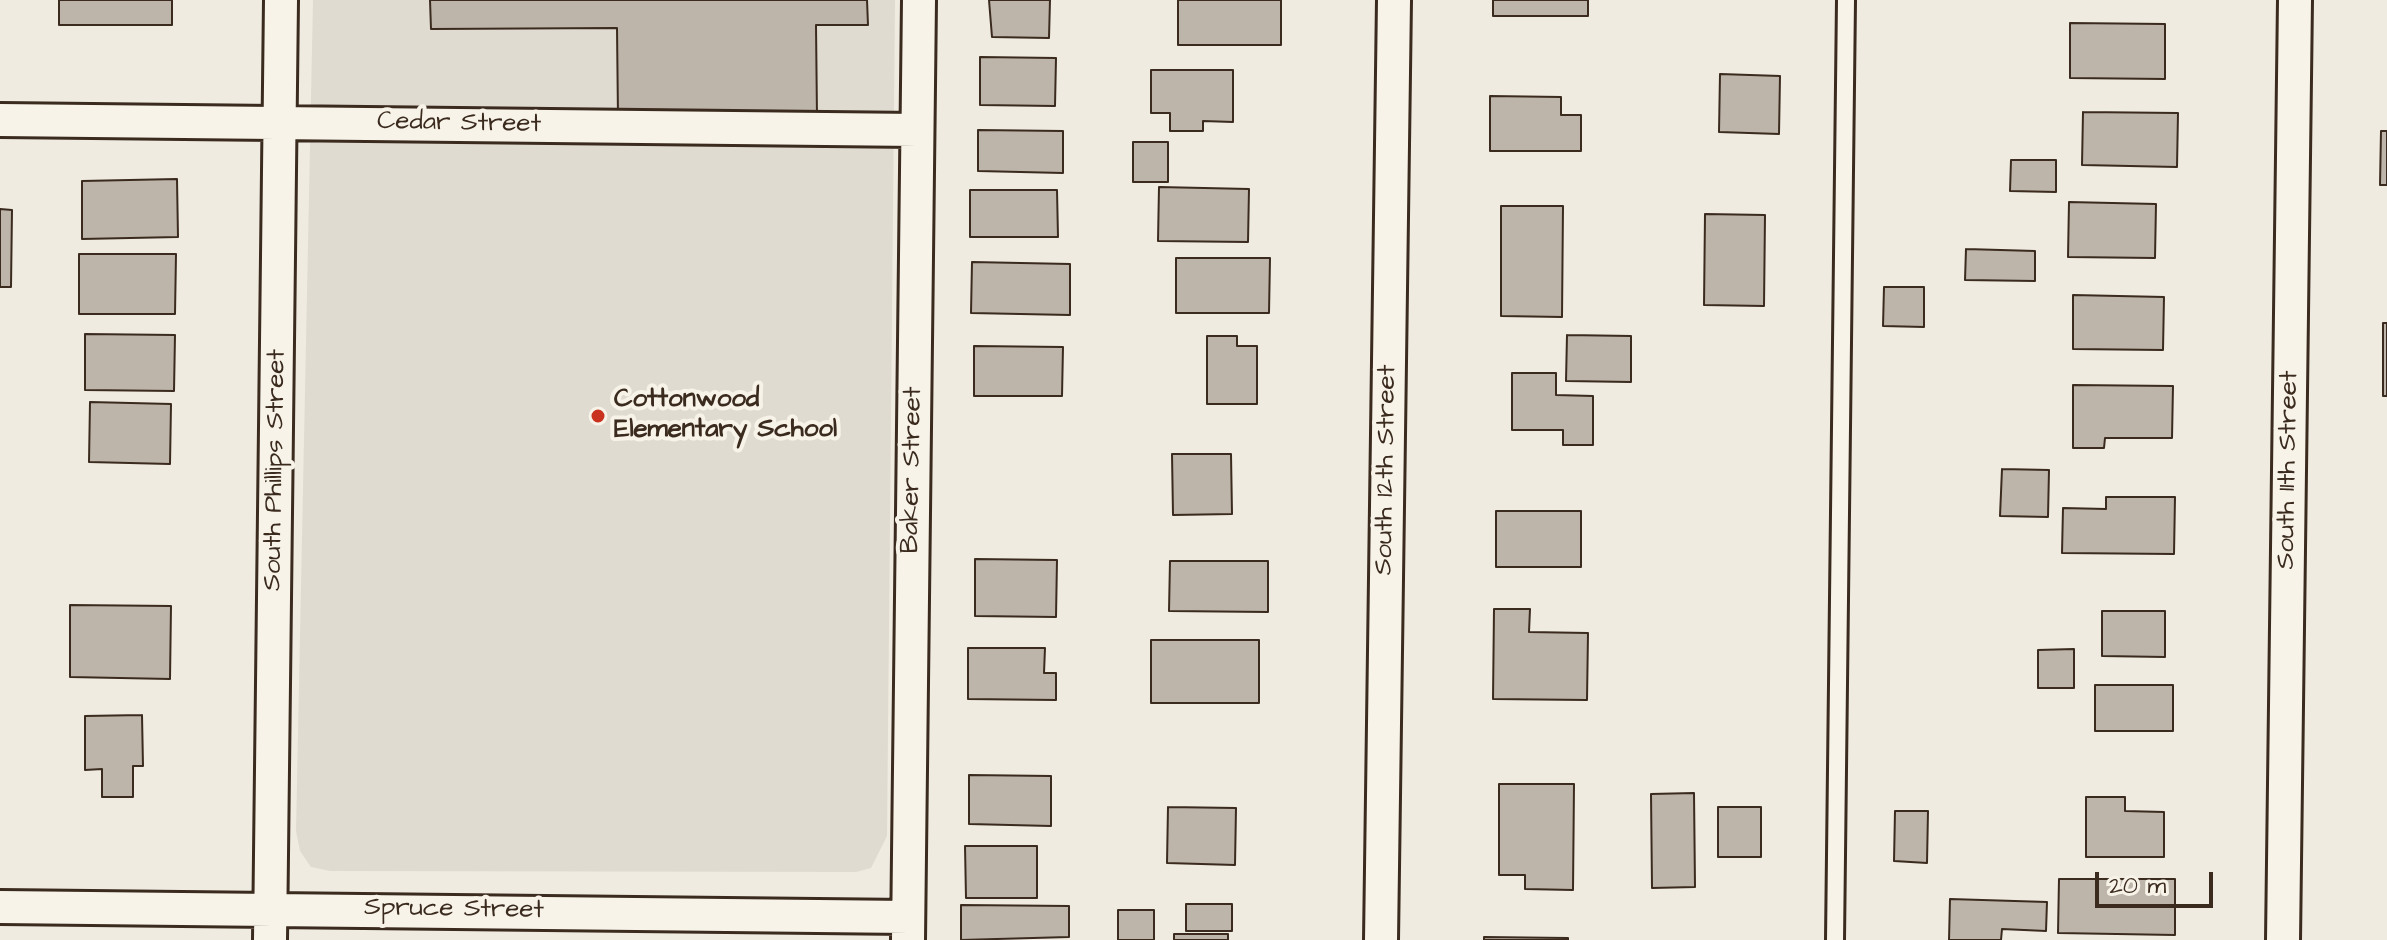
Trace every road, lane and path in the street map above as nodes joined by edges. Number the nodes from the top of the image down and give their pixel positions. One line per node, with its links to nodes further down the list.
1 (281, 0): 7 (street, South Phillips Street)
2 (919, 0): 8 (street, Baker Street)
3 (1394, 0): 13 (street, South 12th Street)
4 (1846, 0): 14 (lane)
5 (2295, 0): 15 (street, South 11th Street)
6 (0, 120): 7 (street, Cedar Street)
7 (279, 122): 8 (street, Cedar Street); 10 (street, South Phillips Street)
8 (917, 130): 11 (street, Baker Street)
9 (0, 907): 10 (street, Spruce Street)
10 (271, 908): 11 (street, Spruce Street); 12 (street, South Phillips Street)
11 (908, 928)
12 (270, 940)
13 (1381, 940)
14 (1835, 940)
15 (2283, 940)

